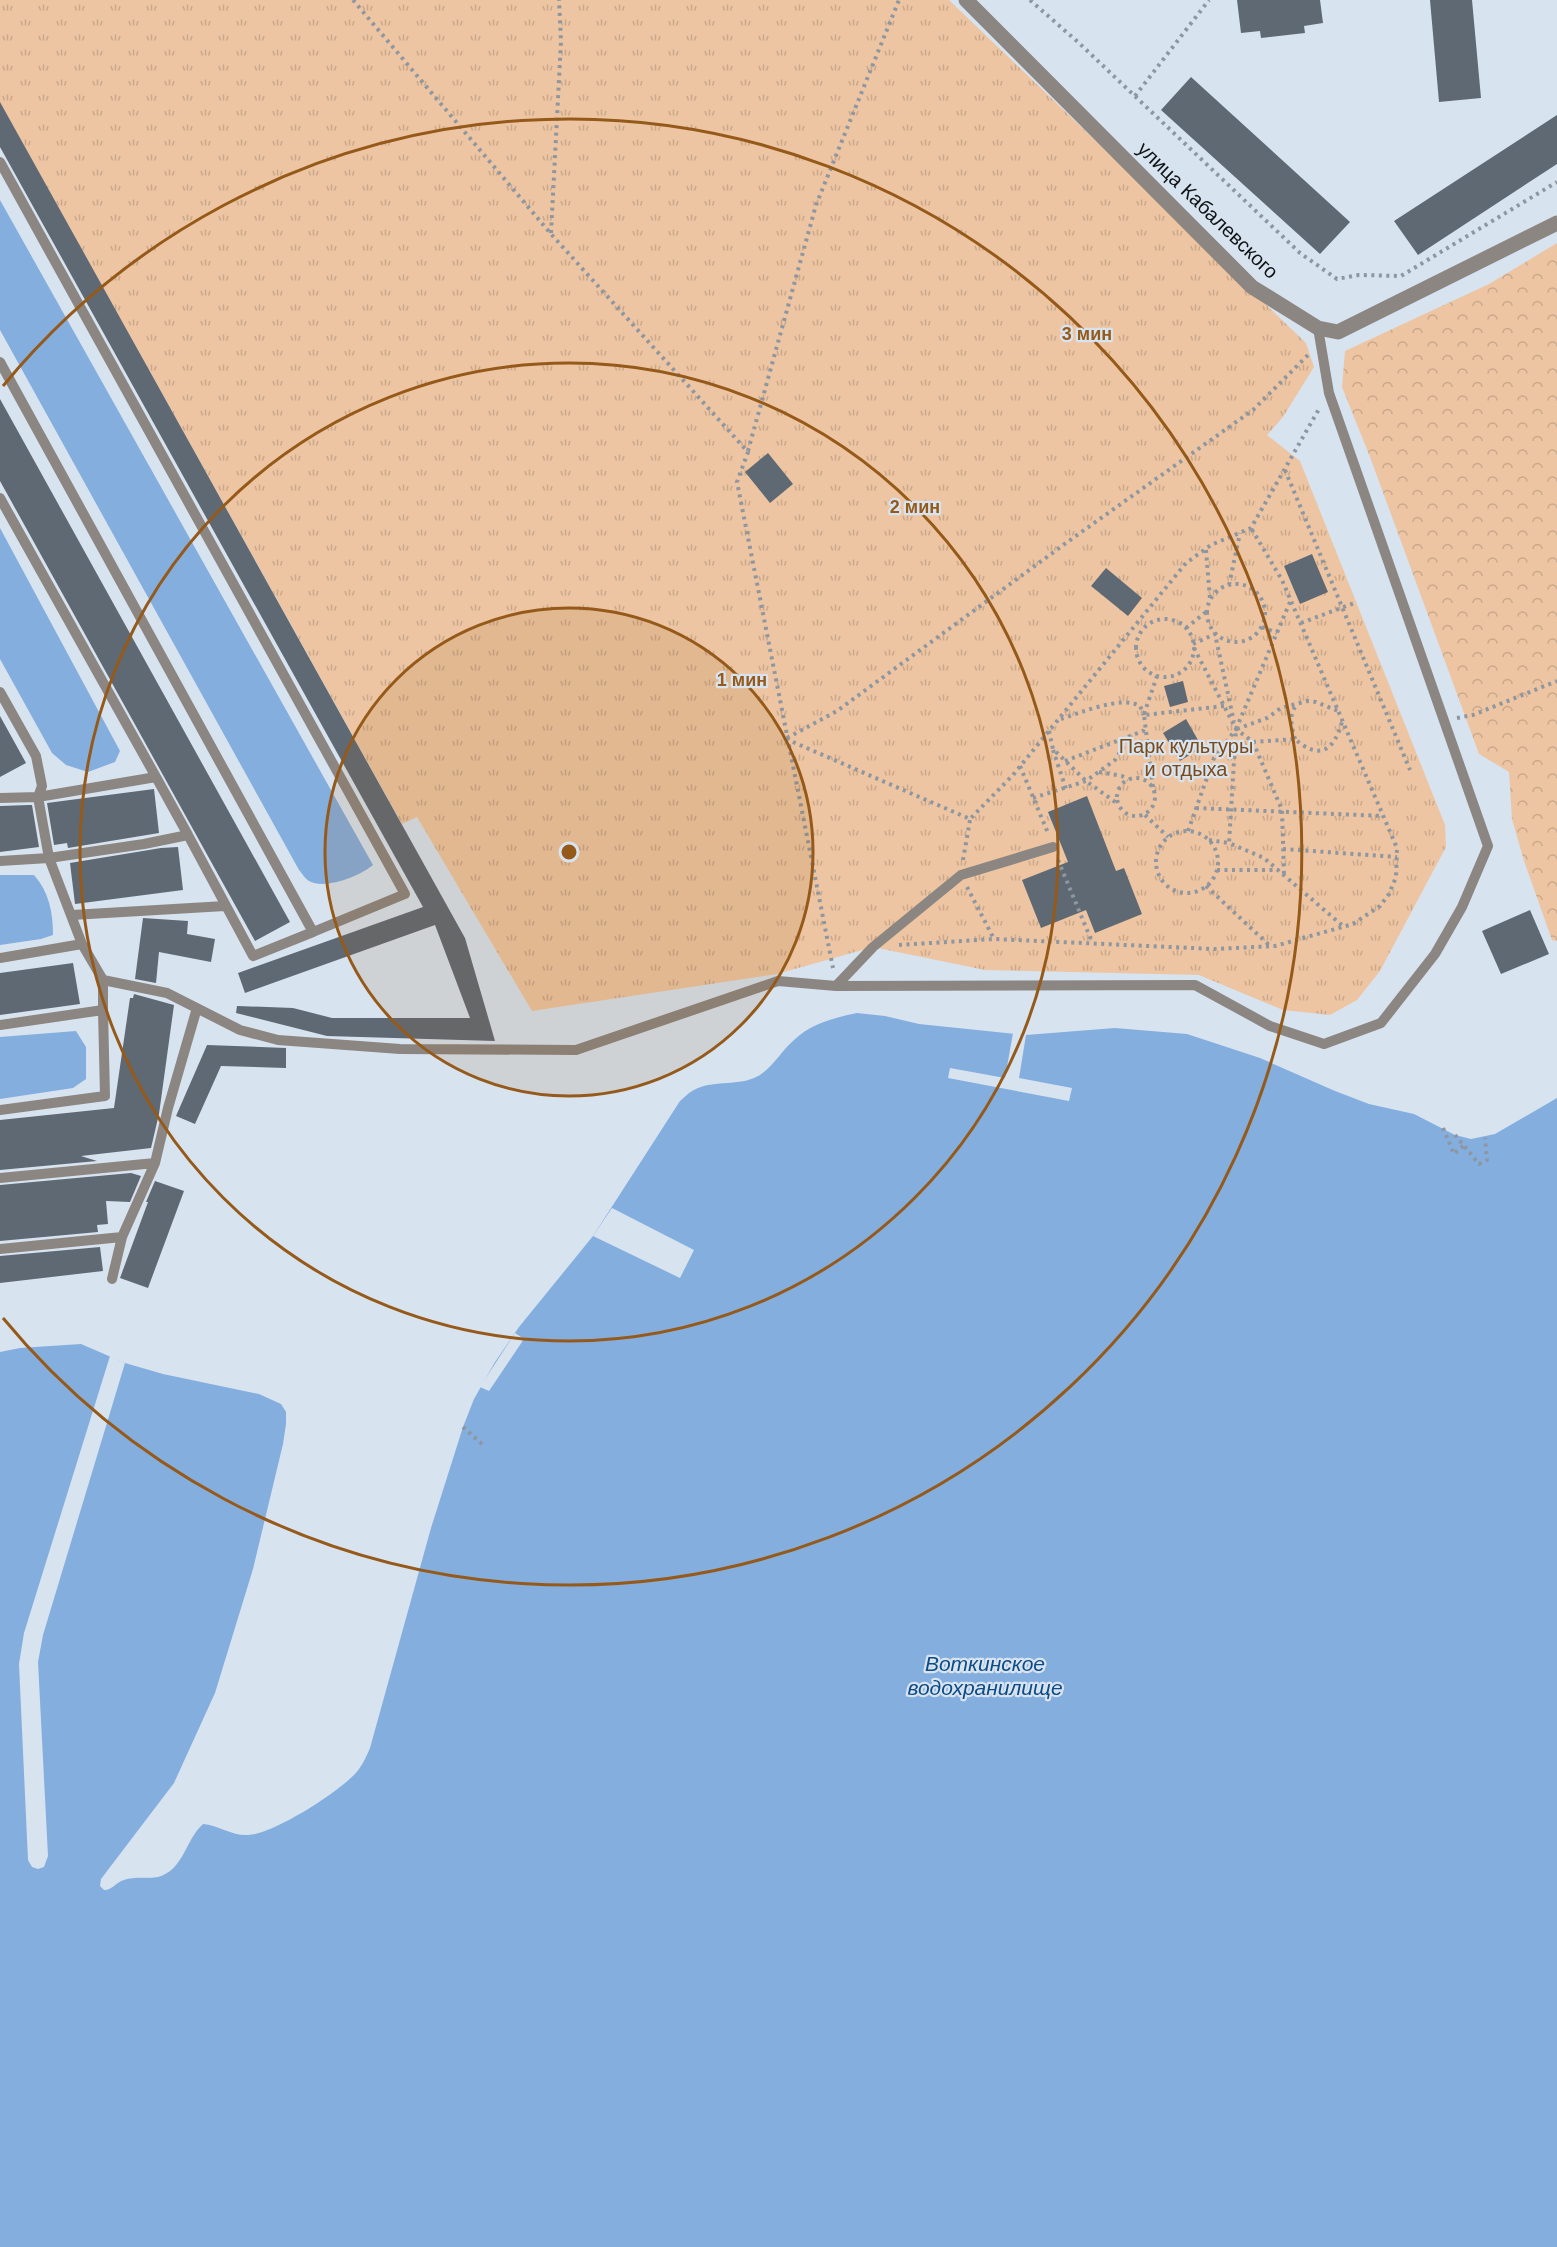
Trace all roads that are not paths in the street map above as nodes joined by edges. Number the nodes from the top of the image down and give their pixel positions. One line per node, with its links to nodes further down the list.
1 (966, 0): 4 (street, улица Кабалевского)
2 (0, 162): 17 (lane)
3 (1557, 223): 4 (street)
4 (1320, 335): 21 (lane)
5 (0, 362): 17 (lane)
6 (0, 498): 8 (lane)
7 (0, 692): 9 (lane)
8 (156, 777): 9 (lane); 11 (lane)
9 (38, 796): 10 (lane); 13 (lane)
10 (0, 798)
11 (188, 835): 13 (lane); 15 (lane)
12 (1053, 847): 21 (lane)
13 (49, 858): 14 (lane); 16 (lane)
14 (0, 861)
15 (225, 906): 16 (lane); 17 (lane)
16 (72, 915): 18 (lane)
17 (313, 932)
18 (82, 944): 19 (lane); 20 (lane)
19 (0, 958)
20 (103, 980): 22 (lane); 23 (lane)
21 (836, 986): 22 (lane)
22 (197, 1008): 26 (lane)
23 (103, 1010): 24 (lane); 25 (lane)
24 (0, 1025)
25 (0, 1110)
26 (155, 1163): 27 (lane); 28 (lane)
27 (0, 1178)
28 (122, 1238): 29 (lane); 30 (lane)
29 (0, 1249)
30 (112, 1279)

